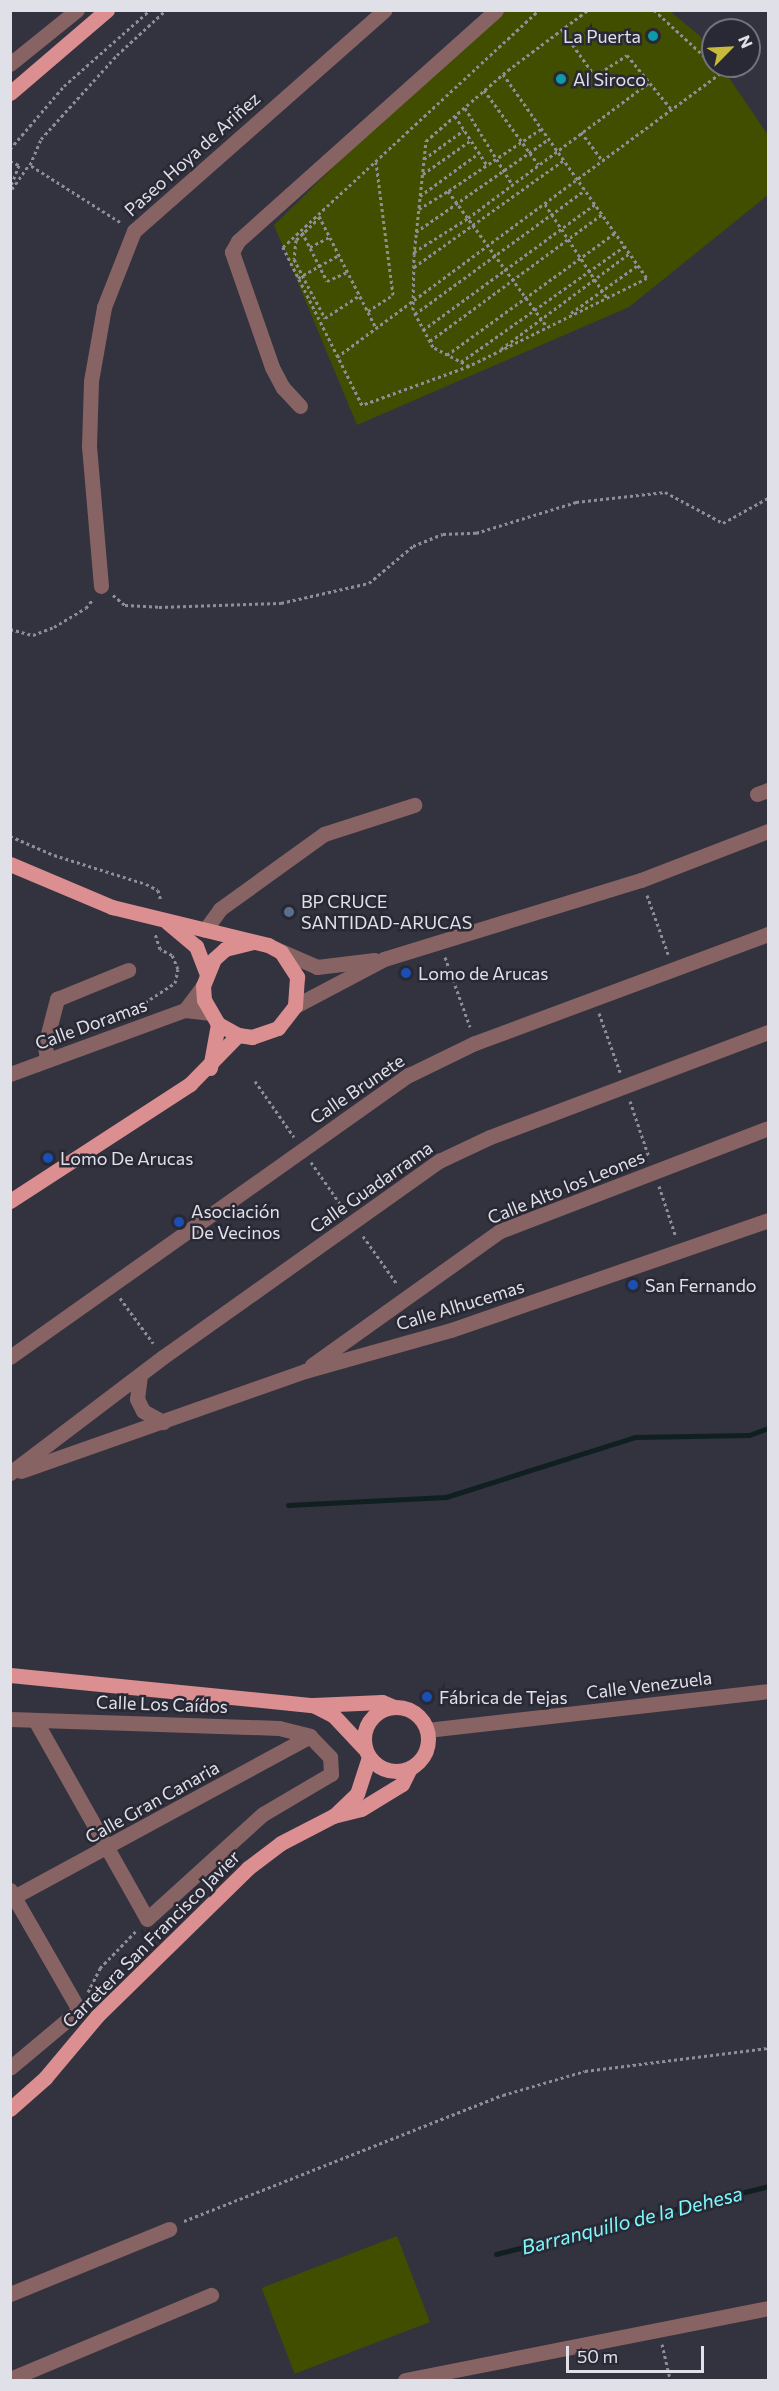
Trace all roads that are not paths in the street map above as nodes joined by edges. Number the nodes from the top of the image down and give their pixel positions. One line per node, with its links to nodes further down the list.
1 (76, 10): 5 (street)
2 (107, 10): 6 (main road)
3 (385, 10): 8 (street, Paseo Hoya de Ariñez)
4 (496, 10): 7 (street)
5 (10, 64)
6 (10, 93)
7 (300, 406)
8 (101, 586)
9 (414, 805): 13 (street)
10 (768, 831): 16 (street)
11 (10, 864): 12 (main road)
12 (161, 920): 13 (main road); 18 (main road)
13 (205, 930): 15 (main road)
14 (768, 934): 30 (street, Calle Brunete)
15 (260, 943): 16 (street); 18 (main road); 19 (main road)
16 (384, 959): 19 (street)
17 (128, 970): 24 (street)
18 (205, 979): 20 (street); 21 (main road)
19 (295, 1006): 23 (main road)
20 (185, 1010): 21 (street); 24 (street, Calle Doramas)
21 (214, 1018): 23 (main road); 25 (main road)
22 (768, 1032): 32 (street, Calle Guadarrama)
23 (238, 1035): 25 (main road)
24 (47, 1060): 26 (street, Calle Doramas)
25 (210, 1068): 28 (main road)
26 (10, 1074)
27 (768, 1128): 31 (street, Calle Alto los Leones)
28 (10, 1200)
29 (768, 1220): 31 (street, Calle Alhucemas)
30 (10, 1357)
31 (305, 1371): 33 (street, Calle Alhucemas)
32 (140, 1375): 33 (street); 34 (street, Calle Guadarrama)
33 (163, 1422): 34 (street, Calle Alhucemas)
34 (10, 1474)
35 (10, 1675): 37 (main road)
36 (768, 1691): 41 (street, Calle Venezuela)
37 (312, 1705): 38 (main road); 43 (main road)
38 (392, 1706): 41 (main road); 43 (main road)
39 (10, 1719): 40 (street, Calle Los Caídos)
40 (35, 1719): 42 (street, Calle Los Caídos); 46 (street)
41 (427, 1730): 44 (main road)
42 (310, 1736): 46 (street, Calle Gran Canaria); 46 (street)
43 (367, 1753): 44 (main road); 45 (main road, Carretera San Francisco Javier)
44 (410, 1768): 45 (main road, Carretera San Francisco Javier)
45 (333, 1816): 49 (main road, Carretera San Francisco Javier)
46 (107, 1849): 47 (street, Calle Gran Canaria)
47 (12, 1895): 48 (street)
48 (10, 2068)
49 (10, 2109)
50 (169, 2229): 51 (street)
51 (10, 2295)
52 (211, 2295): 54 (street)
53 (768, 2308): 55 (street)
54 (10, 2379)
55 (405, 2380)

